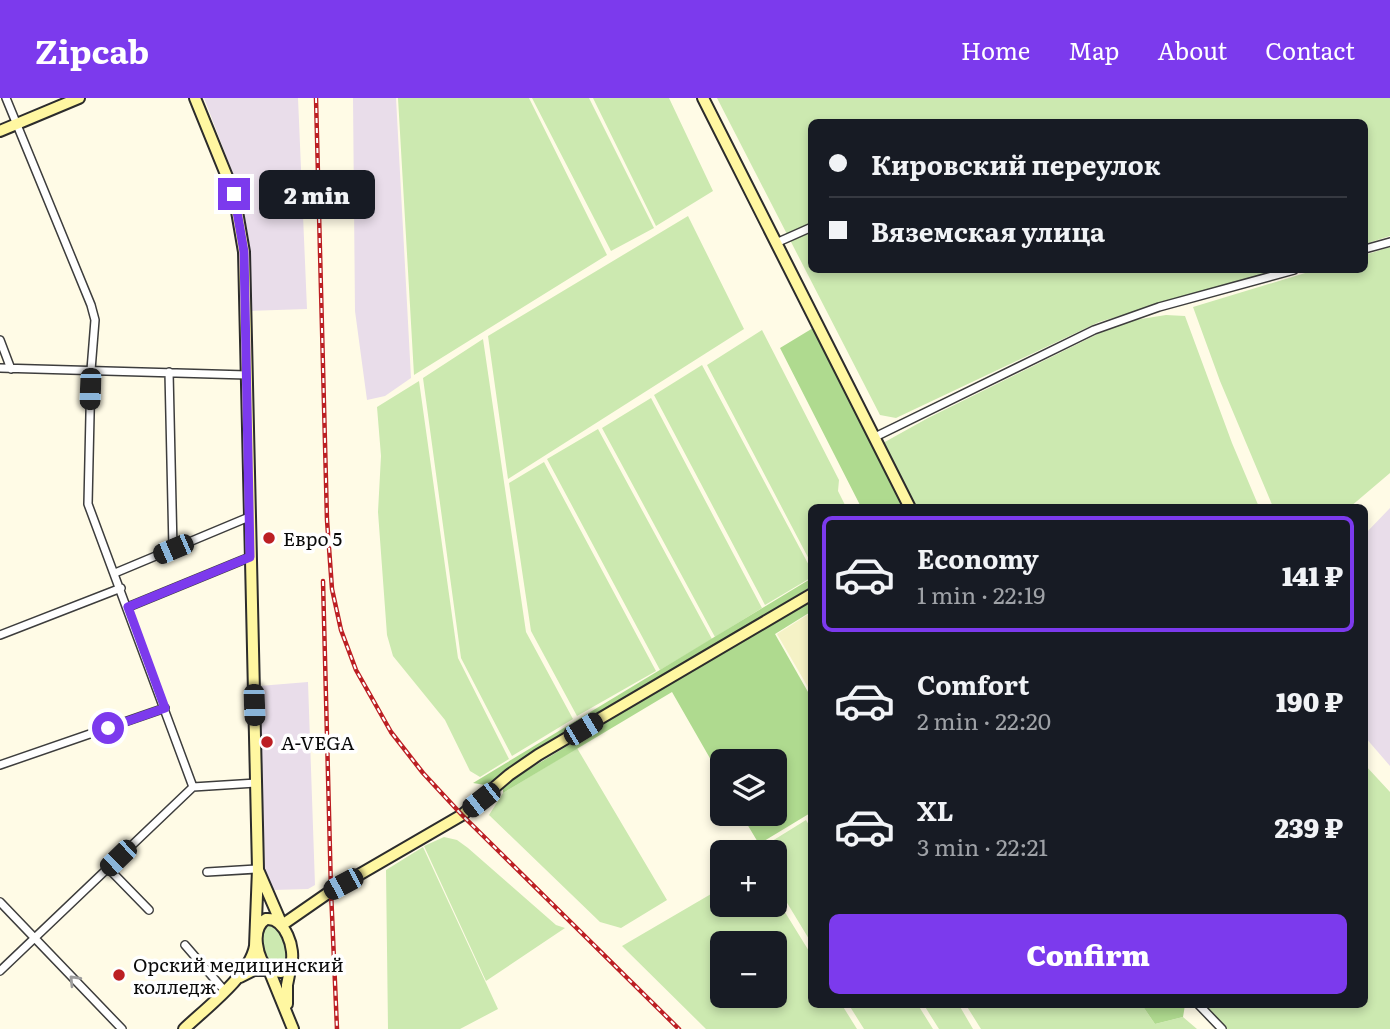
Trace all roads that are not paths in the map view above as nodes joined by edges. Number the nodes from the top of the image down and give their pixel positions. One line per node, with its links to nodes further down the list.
1 (6, 98): 5 (street)
2 (79, 98): 5 (main road)
3 (194, 98): 17 (main road)
4 (703, 98): 9 (main road)
5 (17, 124): 6 (main road); 15 (street)
6 (0, 131)
7 (808, 229): 9 (street)
8 (1390, 242): 10 (street)
9 (776, 243): 18 (main road)
10 (1368, 248)
11 (1283, 273): 18 (street)
12 (0, 340): 14 (street)
13 (0, 368): 14 (street)
14 (11, 369): 15 (street)
15 (91, 370): 16 (street); 23 (street)
16 (169, 372): 17 (street); 21 (street)
17 (247, 375): 20 (main road)
18 (875, 437): 19 (main road)
19 (908, 504)
20 (249, 517): 21 (street); 22 (main road)
21 (173, 549): 23 (street)
22 (250, 557): 26 (street); 30 (main road)
23 (115, 573): 24 (street)
24 (121, 588): 26 (street); 27 (street)
25 (808, 596): 37 (main road)
26 (128, 607): 28 (street)
27 (0, 635)
28 (165, 708): 29 (street); 31 (street)
29 (0, 765)
30 (257, 783): 31 (street); 33 (main road)
31 (193, 787): 32 (street)
32 (108, 868): 36 (street); 39 (street)
33 (258, 869): 34 (street); 37 (main road); 38 (main road)
34 (207, 872)
35 (0, 902): 39 (street)
36 (149, 910)
37 (282, 925): 38 (main road); 41 (main road)
38 (256, 932): 42 (main road); 44 (main road)
39 (34, 938): 43 (street); 47 (street, one-way to 39)
40 (185, 945): 44 (street)
41 (292, 963): 42 (main road); 46 (main road)
42 (269, 970): 44 (main road); 46 (main road)
43 (0, 971)
44 (224, 990): 48 (main road)
45 (1202, 1008): 49 (street)
46 (292, 1025)
47 (122, 1029)
48 (184, 1029)
49 (1222, 1029)

